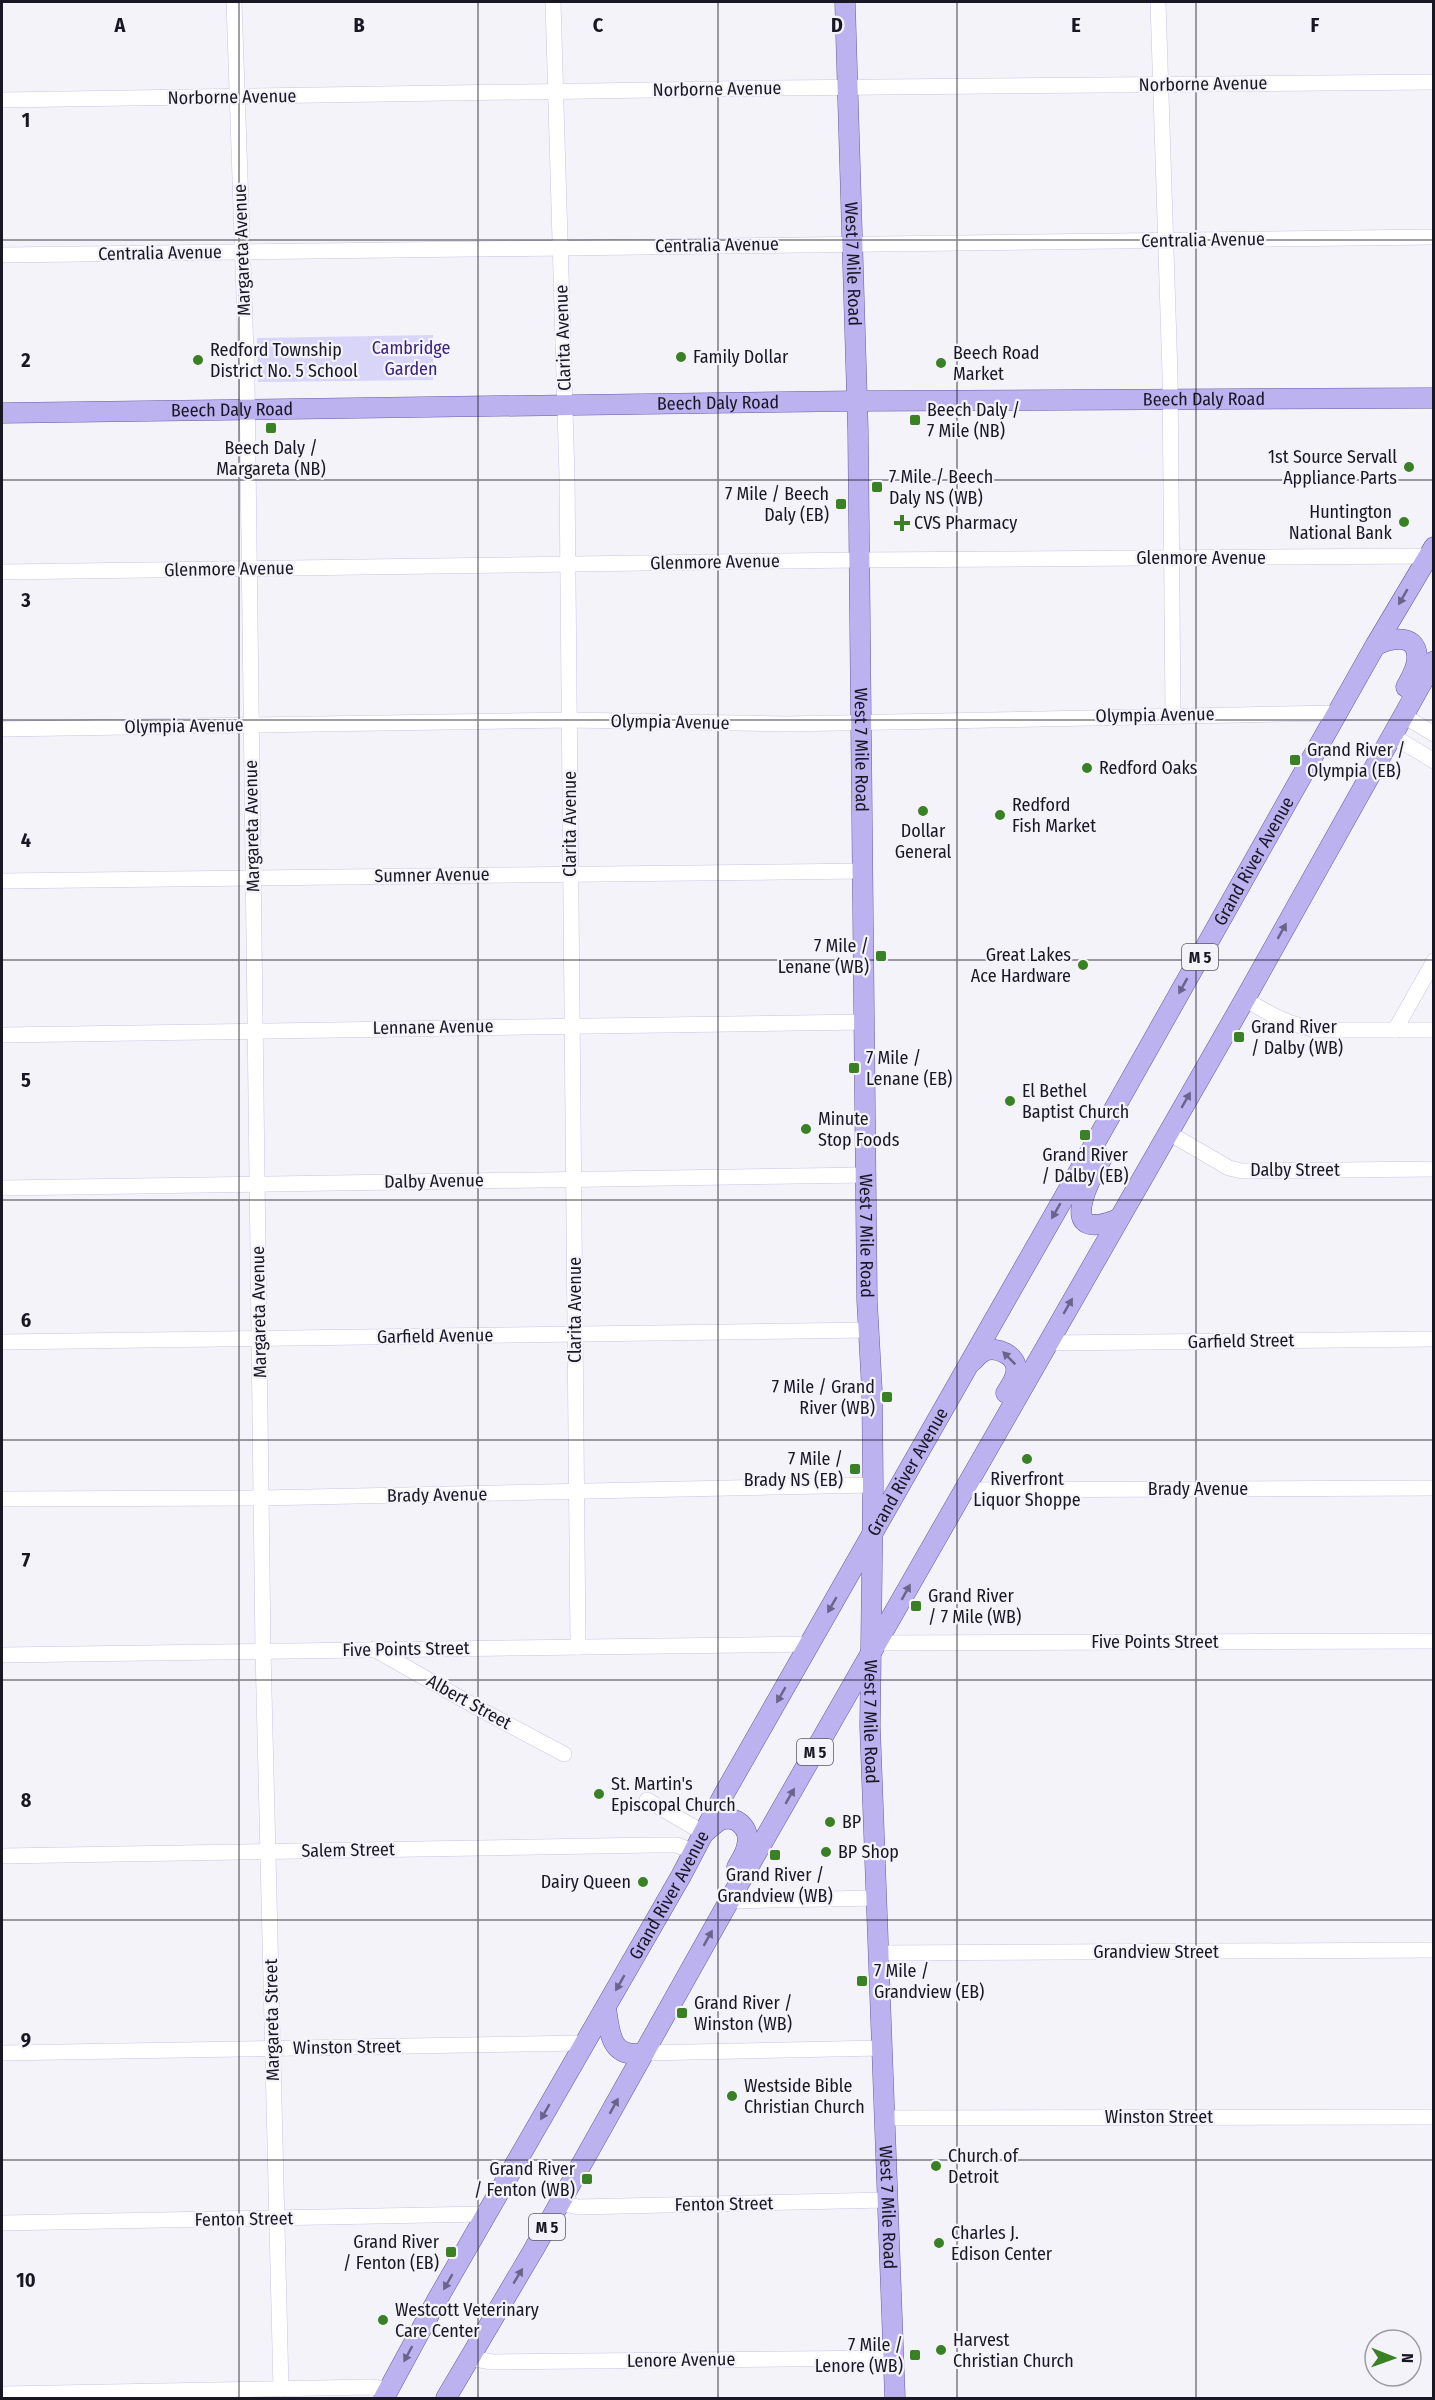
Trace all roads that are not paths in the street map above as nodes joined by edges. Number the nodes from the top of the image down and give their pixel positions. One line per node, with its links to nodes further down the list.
1 (234, 2): 9 (street, Margareta Avenue)
2 (553, 2): 8 (street, Clarita Avenue)
3 (846, 2): 7 (main road, West 7 Mile Road)
4 (1158, 2): 6 (street)
5 (1434, 82): 6 (street, Norborne Avenue)
6 (1161, 85): 7 (street, Norborne Avenue); 12 (street)
7 (848, 88): 8 (street, Norborne Avenue); 13 (main road, West 7 Mile Road)
8 (556, 92): 9 (street, Norborne Avenue); 14 (street, Clarita Avenue)
9 (237, 97): 10 (street, Norborne Avenue); 15 (street, Margareta Avenue)
10 (2, 100)
11 (1434, 237): 12 (street, Centralia Avenue)
12 (1165, 240): 13 (street, Centralia Avenue); 18 (street)
13 (852, 244): 14 (street, Centralia Avenue); 19 (main road, West 7 Mile Road)
14 (560, 248): 15 (street, Centralia Avenue); 20 (street, Clarita Avenue)
15 (242, 252): 16 (street, Centralia Avenue); 21 (street, Margareta Avenue)
16 (2, 255)
17 (1434, 398): 18 (main road, Beech Daly Road)
18 (1170, 399): 19 (main road, Beech Daly Road); 24 (street)
19 (857, 401): 20 (main road, Beech Daly Road); 25 (main road, West 7 Mile Road)
20 (565, 405): 21 (main road, Beech Daly Road); 26 (street, Clarita Avenue)
21 (247, 409): 22 (main road, Beech Daly Road); 27 (street, Margareta Avenue)
22 (2, 413)
23 (1431, 551): 24 (street, Glenmore Avenue); 29 (main road, Grand River Avenue / M 5, one-way to 29)
24 (1172, 558): 25 (street, Glenmore Avenue); 32 (street)
25 (859, 560): 26 (street, Glenmore Avenue); 35 (main road, West 7 Mile Road)
26 (567, 564): 27 (street, Glenmore Avenue); 34 (street, Clarita Avenue)
27 (249, 568): 28 (street, Glenmore Avenue); 36 (street, Margareta Avenue)
28 (2, 572)
29 (1375, 646): 31 (main road, Grand River Avenue / M 5); 41 (main road)
30 (1434, 662): 33 (main road, M 5)
31 (1338, 713): 32 (street, Olympia Avenue); 54 (main road, Grand River Avenue / M 5, one-way to 54)
32 (1173, 715): 35 (street, Olympia Avenue)
33 (1402, 715): 38 (street); 39 (main road, M 5)
34 (569, 720): 35 (street, Olympia Avenue); 36 (street, Olympia Avenue); 43 (street, Clarita Avenue)
35 (861, 721): 42 (main road, West 7 Mile Road)
36 (251, 725): 37 (street, Olympia Avenue); 44 (street, Margareta Avenue)
37 (2, 729)
38 (1434, 734)
39 (1391, 735): 40 (street); 41 (main road, M 5)
40 (1434, 761)
41 (1337, 832): 47 (main road, M 5, one-way to 41)
42 (862, 871): 43 (street, Sumner Avenue); 48 (main road, West 7 Mile Road)
43 (570, 873): 44 (street, Sumner Avenue); 49 (street, Clarita Avenue)
44 (253, 877): 45 (street, Sumner Avenue); 50 (street, Margareta Avenue)
45 (2, 881)
46 (1434, 961): 51 (street)
47 (1245, 999): 51 (street); 55 (main road, M 5, one-way to 47)
48 (864, 1022): 49 (street, Lennane Avenue); 57 (main road, West 7 Mile Road)
49 (574, 1025): 50 (street, Lennane Avenue); 58 (street, Clarita Avenue)
50 (255, 1030): 53 (street, Lennane Avenue); 59 (street, Margareta Avenue)
51 (1395, 1030): 52 (street)
52 (1434, 1030)
53 (2, 1035)
54 (1150, 1047): 61 (main road); 68 (main road, Grand River Avenue / M 5, one-way to 68)
55 (1167, 1132): 56 (street, Dalby Street); 61 (main road, M 5)
56 (1434, 1170)
57 (866, 1175): 58 (street, Dalby Avenue); 62 (main road, West 7 Mile Road)
58 (574, 1179): 59 (street, Dalby Avenue); 63 (street, Clarita Avenue)
59 (258, 1183): 60 (street, Dalby Avenue); 64 (street, Margareta Avenue)
60 (2, 1188)
61 (1118, 1219): 67 (main road, M 5, one-way to 61)
62 (868, 1330): 63 (street, Garfield Avenue); 70 (main road, West 7 Mile Road)
63 (576, 1334): 64 (street, Garfield Avenue); 73 (street, Clarita Avenue)
64 (260, 1339): 66 (street, Garfield Avenue); 74 (street, Margareta Avenue)
65 (1434, 1339): 67 (street, Garfield Street)
66 (2, 1342)
67 (1048, 1342): 69 (main road, M 5)
68 (967, 1367): 69 (main road, one-way to 68); 76 (main road, Grand River Avenue / M 5)
69 (988, 1448): 72 (main road, M 5)
70 (873, 1485): 73 (street, Brady Avenue); 76 (main road, West 7 Mile Road)
71 (1434, 1488): 72 (street, Brady Avenue)
72 (963, 1490): 81 (main road, M 5, one-way to 72)
73 (576, 1493): 74 (street, Brady Avenue); 79 (street, Clarita Avenue)
74 (262, 1498): 75 (street, Brady Avenue); 82 (street, Margareta Avenue)
75 (2, 1499)
76 (872, 1536): 78 (main road, Grand River Avenue / M 5, one-way to 78); 81 (main road, West 7 Mile Road)
77 (1434, 1641): 81 (street, Five Points Street)
78 (810, 1644): 79 (street, Five Points Street); 86 (main road, Grand River Avenue / M 5, one-way to 86)
79 (578, 1647): 80 (street, Five Points Street)
80 (374, 1649): 82 (street, Five Points Street); 84 (street, Albert Street)
81 (873, 1650): 90 (main road, West 7 Mile Road); 91 (main road, M 5, one-way to 81)
82 (263, 1651): 83 (street, Five Points Street); 87 (street, Margareta Street)
83 (2, 1655)
84 (564, 1754)
85 (647, 1800): 86 (street)
86 (704, 1833): 88 (main road, Grand River Avenue / M 5); 91 (main road)
87 (267, 1852): 88 (street, Salem Street); 89 (street, Salem Street); 96 (street, Margareta Street)
88 (694, 1852): 94 (main road, Grand River Avenue / M 5, one-way to 94)
89 (2, 1856)
90 (876, 1898): 91 (street); 93 (main road, West 7 Mile Road)
91 (729, 1901): 99 (main road, M 5, one-way to 91)
92 (1434, 1950): 93 (street, Grandview Street)
93 (878, 1953): 97 (main road, West 7 Mile Road)
94 (606, 2008): 95 (main road, Grand River Avenue / M 5); 99 (main road)
95 (584, 2043): 96 (street, Winston Street); 104 (main road, Grand River Avenue / M 5, one-way to 104)
96 (272, 2048): 98 (street, Winston Street); 105 (street, Margareta Street)
97 (881, 2048): 99 (street); 101 (main road, West 7 Mile Road)
98 (2, 2053)
99 (644, 2053): 103 (main road, M 5, one-way to 99)
100 (1434, 2117): 101 (street, Winston Street)
101 (884, 2118): 102 (main road, West 7 Mile Road)
102 (887, 2200): 103 (street, Fenton Street); 108 (main road, West 7 Mile Road)
103 (561, 2203): 107 (main road, M 5, one-way to 103)
104 (486, 2214): 105 (street, Fenton Street); 111 (main road, Grand River Avenue / M 5, one-way to 111)
105 (276, 2218): 106 (street, Fenton Street); 109 (street, Margareta Street)
106 (2, 2223)
107 (469, 2358): 108 (street, Lenore Avenue); 112 (main road, M 5)
108 (893, 2358): 113 (main road, West 7 Mile Road)
109 (281, 2389): 110 (street); 111 (street)
110 (2, 2394)
111 (387, 2394)
112 (446, 2398)
113 (895, 2398)

